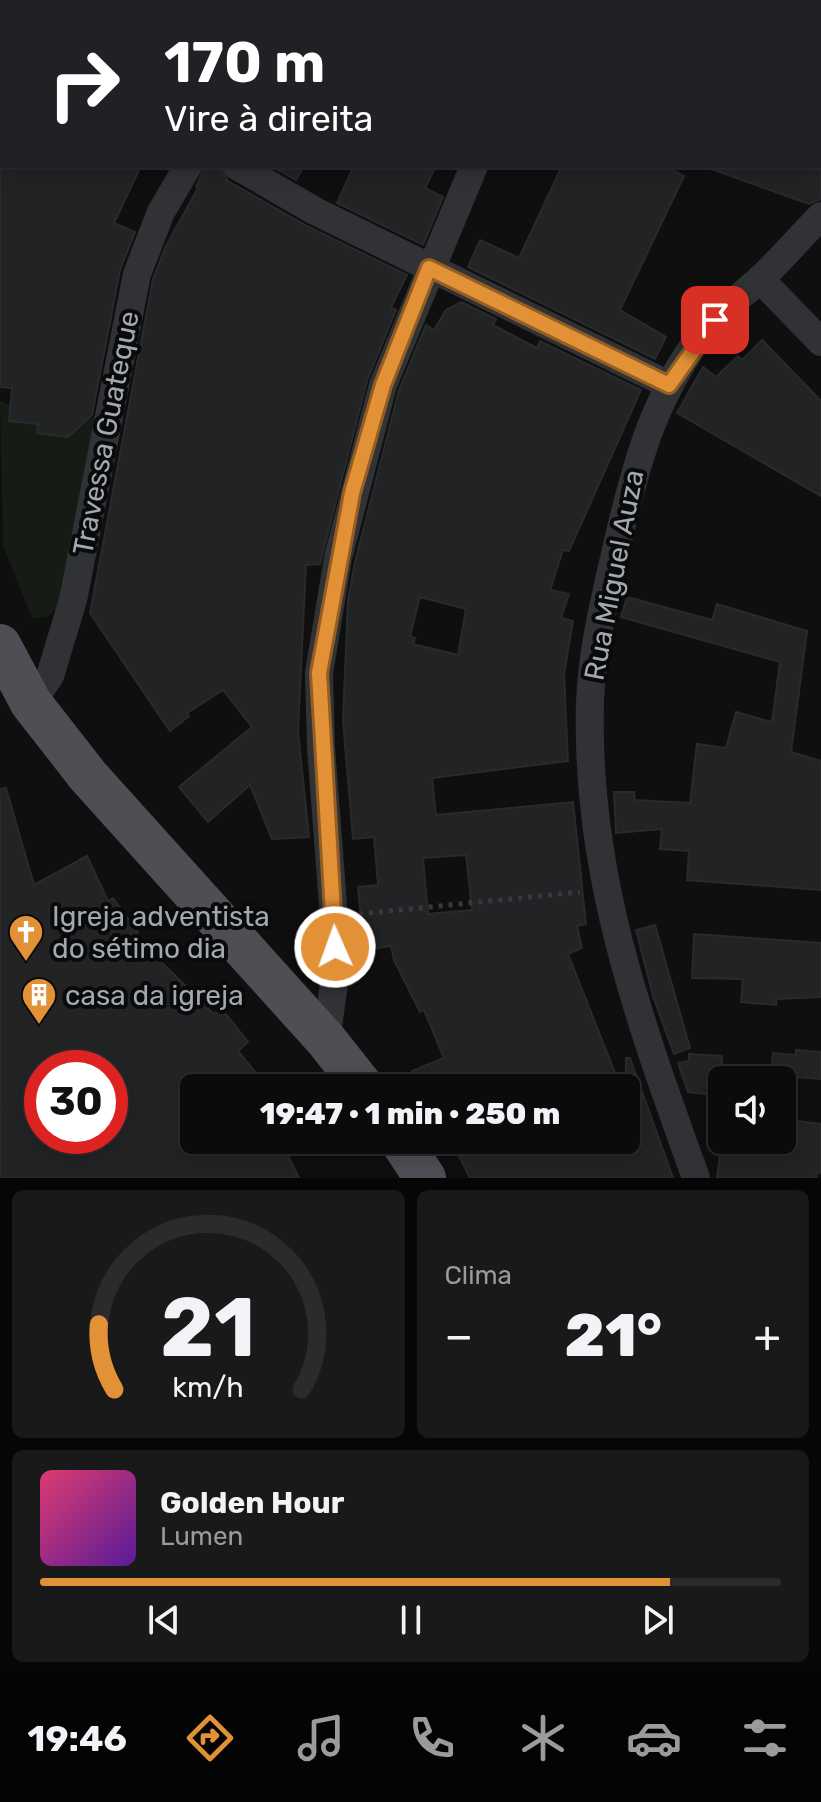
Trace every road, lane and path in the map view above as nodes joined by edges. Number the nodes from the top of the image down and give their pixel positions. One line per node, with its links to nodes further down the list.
1 (187, 168): 10 (street, Travessa Guateque)
2 (240, 168): 5 (street)
3 (473, 168): 5 (street)
4 (821, 216): 6 (street, Rua Miguel Auza)
5 (429, 268): 8 (street); 12 (street)
6 (760, 279): 7 (street); 8 (street, Rua Miguel Auza)
7 (821, 342)
8 (669, 385): 11 (street, Rua Miguel Auza)
9 (0, 645): 10 (main road)
10 (31, 703): 13 (main road)
11 (605, 890): 12 (path); 17 (street, Rua Miguel Auza)
12 (334, 918): 13 (street)
13 (326, 1040): 14 (main road)
14 (353, 1074)
15 (409, 1154): 16 (main road)
16 (425, 1178)
17 (696, 1178)

